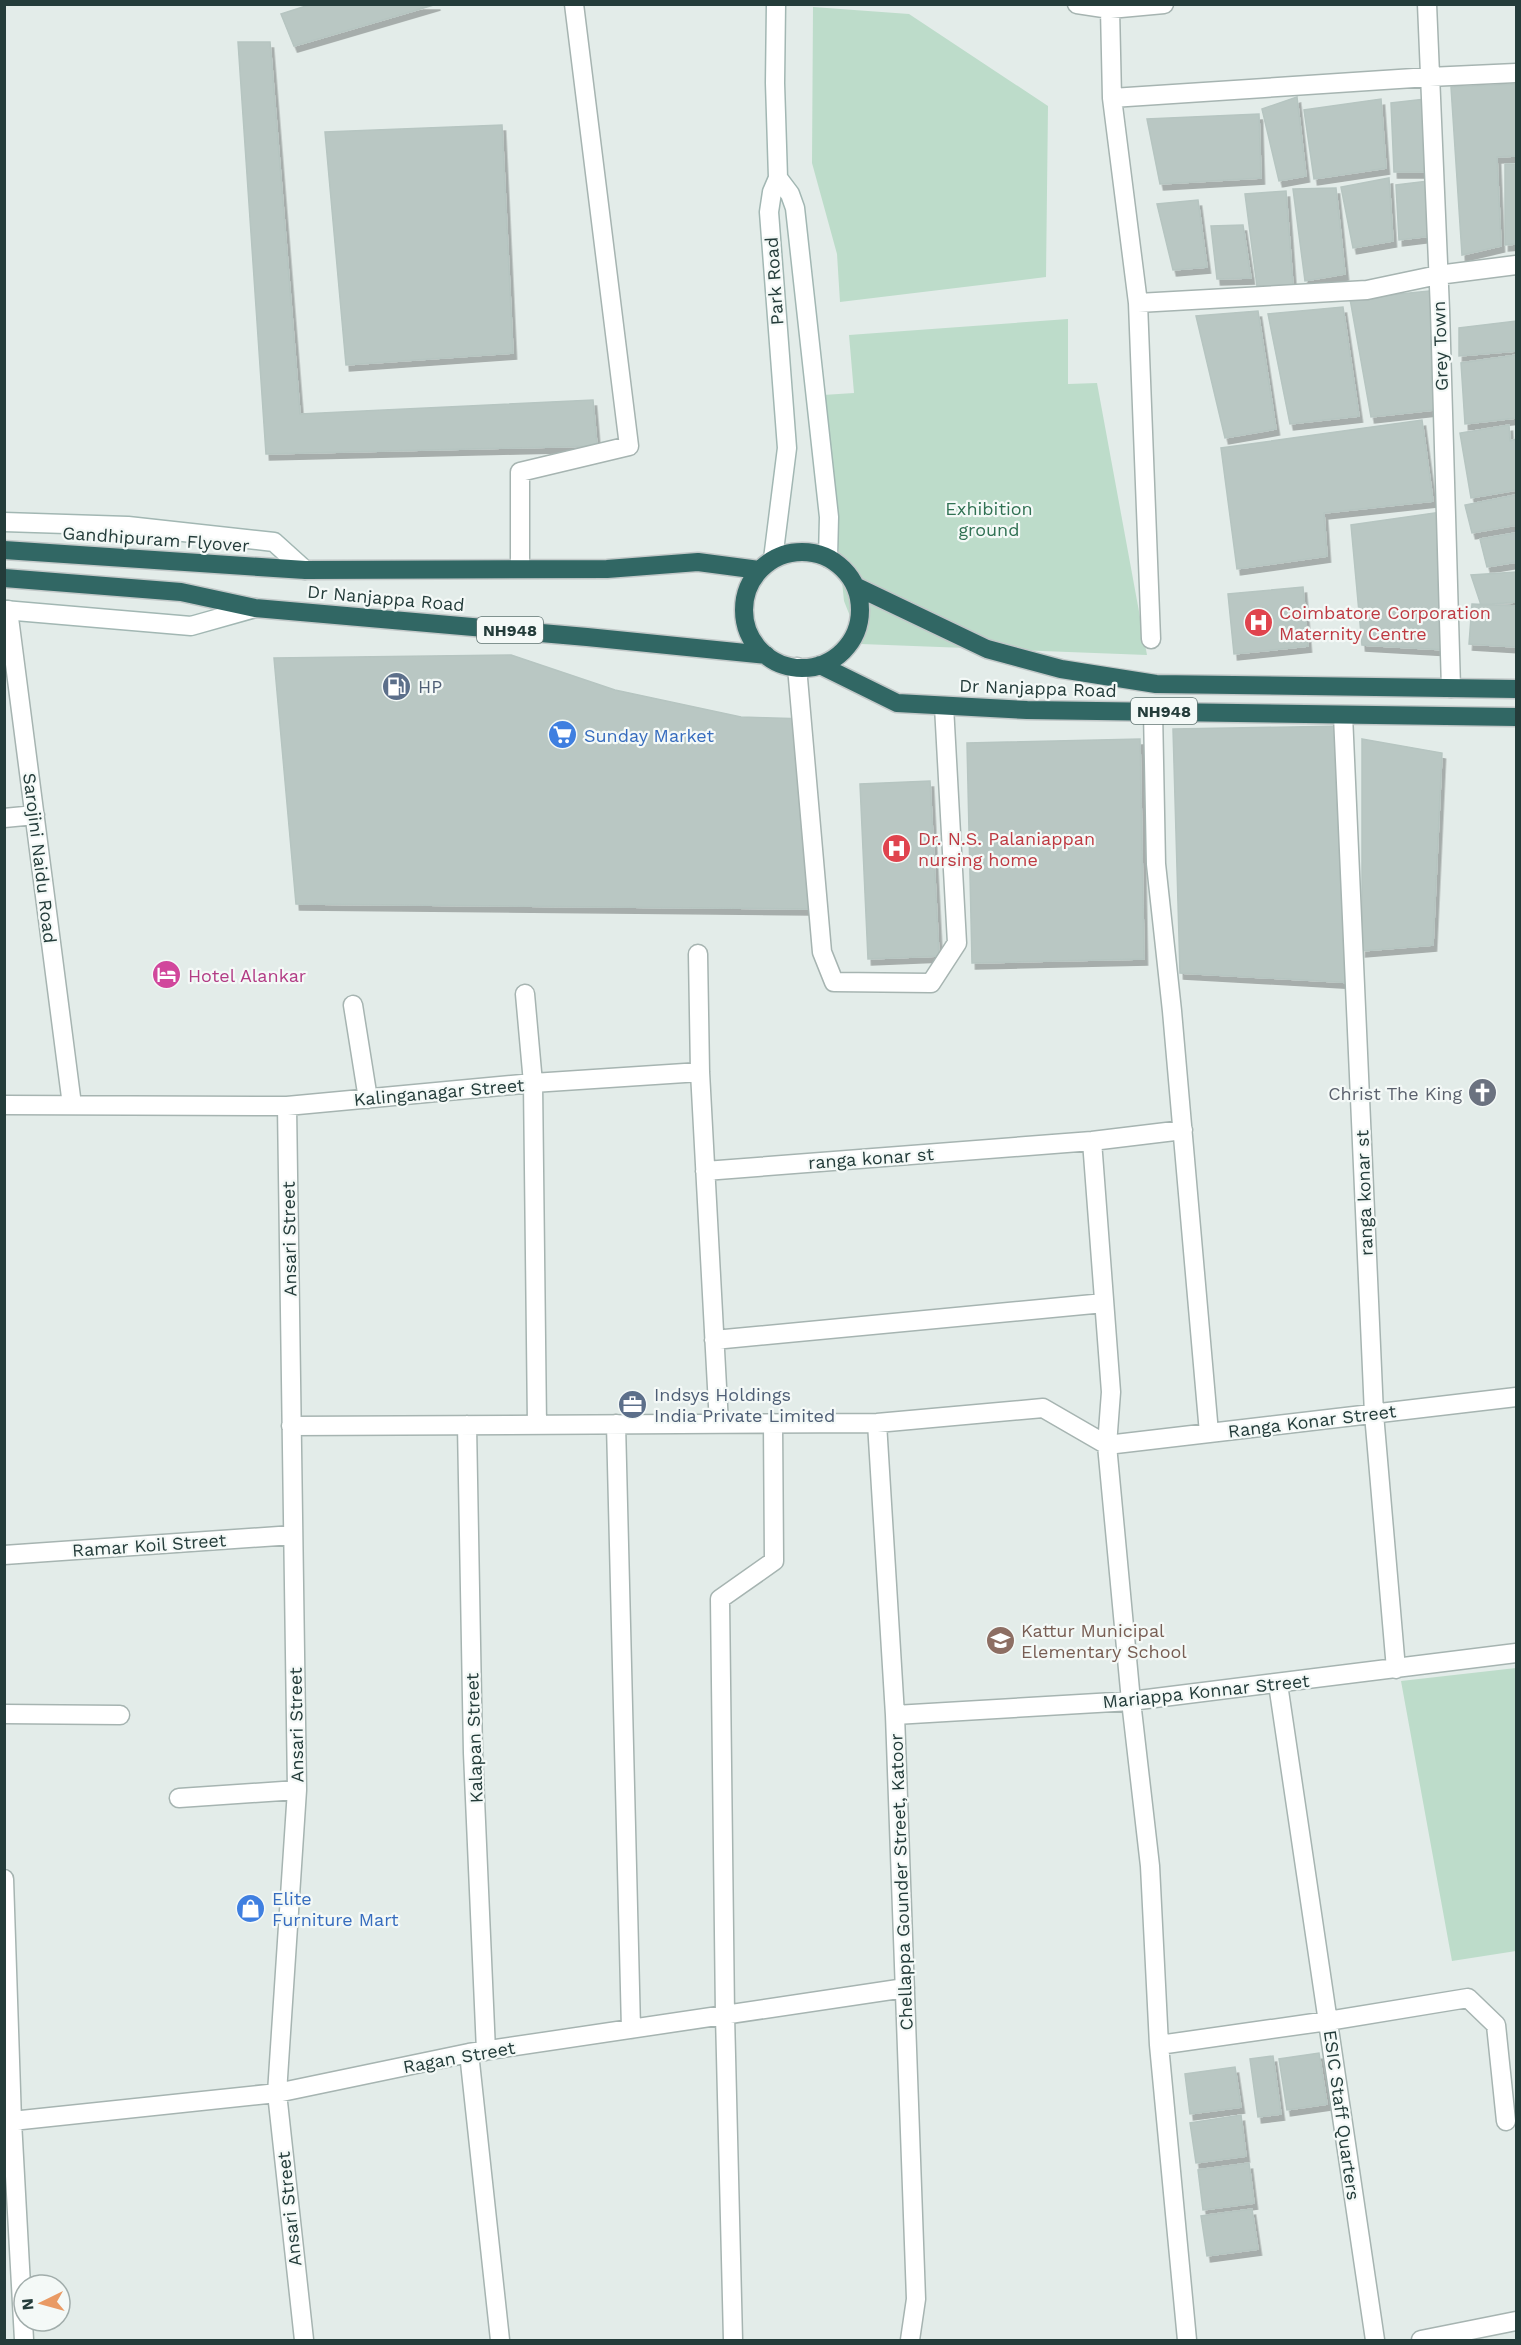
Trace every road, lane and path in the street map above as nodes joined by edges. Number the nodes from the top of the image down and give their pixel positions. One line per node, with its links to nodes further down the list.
1 (574, 4): 18 (street)
2 (776, 4): 10 (street, Park Road)
3 (1077, 4): 6 (street)
4 (1164, 4): 6 (street)
5 (1427, 4): 8 (street, Grey Town)
6 (1110, 9): 9 (street)
7 (1516, 73): 8 (street)
8 (1429, 77): 9 (street); 12 (street, Grey Town)
9 (1112, 98): 13 (street)
10 (778, 178): 16 (street); 17 (street, Park Road)
11 (1516, 265): 12 (street)
12 (1438, 275): 13 (street); 30 (street, Grey Town)
13 (1138, 303): 25 (street)
14 (4, 522): 19 (street, Dr Nanjappa Road)
15 (4, 550): 19 (highway, Gandhipuram Flyover)
16 (828, 558): 17 (highway); 22 (highway, NH948)
17 (773, 559): 20 (highway)
18 (520, 567): 19 (highway, Dr Nanjappa Road); 20 (highway, Dr Nanjappa Road)
19 (306, 570)
20 (759, 570): 26 (highway)
21 (4, 578): 23 (highway, NH948)
22 (855, 586): 27 (highway, NH948); 29 (highway, Dr Nanjappa Road / NH948)
23 (255, 608): 24 (street, Dr Nanjappa Road); 26 (highway, Dr Nanjappa Road / NH948)
24 (6, 610): 37 (street, Sarojini Naidu Road)
25 (1150, 639)
26 (766, 655): 28 (highway, NH948)
27 (820, 665): 28 (highway, NH948); 32 (highway, Dr Nanjappa Road / NH948)
28 (797, 667): 32 (street)
29 (1225, 685): 30 (highway, Dr Nanjappa Road / NH948); 34 (highway)
30 (1452, 688): 31 (highway, Dr Nanjappa Road / NH948)
31 (1516, 689)
32 (944, 706): 33 (highway, Dr Nanjappa Road / NH948)
33 (1153, 711): 34 (highway, Dr Nanjappa Road / NH948); 48 (street)
34 (1225, 712): 35 (highway, Dr Nanjappa Road / NH948)
35 (1343, 715): 36 (highway, Dr Nanjappa Road / NH948); 54 (street, ranga konar st)
36 (1516, 717)
37 (35, 815): 38 (street); 46 (street, Sarojini Naidu Road)
38 (4, 818)
39 (698, 954): 42 (street)
40 (525, 994): 43 (street)
41 (353, 1005): 44 (street)
42 (700, 1072): 43 (street); 50 (street)
43 (533, 1083): 44 (street, Kalinganagar Street); 60 (street, Kalinganagar Street)
44 (368, 1099): 47 (street, Kalinganagar Street)
45 (4, 1105): 46 (street, Kalinganagar Street)
46 (72, 1105): 47 (street, Kalinganagar Street)
47 (287, 1106): 61 (street, Ansari Street)
48 (1183, 1130): 49 (street, ranga konar st); 62 (street)
49 (1092, 1141): 50 (street, ranga konar st); 51 (street)
50 (705, 1171): 52 (street)
51 (1104, 1304): 52 (street); 63 (street)
52 (714, 1340): 58 (street)
53 (1516, 1397): 54 (street, Ranga Konar Street)
54 (1374, 1414): 62 (street, Ranga Konar Street); 67 (street, ranga konar st)
55 (773, 1423): 56 (street); 58 (street); 78 (street)
56 (877, 1423): 63 (street); 72 (street, Chellappa Gounder Street, Katoor)
57 (616, 1424): 58 (street); 60 (street); 80 (street)
58 (719, 1424)
59 (467, 1425): 60 (street); 61 (street); 82 (street, Kalapan Street)
60 (537, 1425)
61 (291, 1426): 64 (street, Ansari Street)
62 (1209, 1433): 63 (street, Ranga Konar Street)
63 (1107, 1445): 69 (street)
64 (293, 1535): 65 (street, Ramar Koil Street); 73 (street, Ansari Street)
65 (4, 1555)
66 (1516, 1653): 67 (street, Mariappa Konnar Street)
67 (1396, 1669): 68 (street, Mariappa Konnar Street)
68 (1278, 1684): 69 (street, Mariappa Konnar Street); 79 (street)
69 (1131, 1701): 72 (street, Mariappa Konnar Street); 81 (street)
70 (4, 1714): 71 (street)
71 (120, 1715)
72 (895, 1715): 76 (street, Chellappa Gounder Street, Katoor)
73 (297, 1790): 74 (street); 84 (street, Ansari Street)
74 (179, 1798)
75 (4, 1879): 77 (street)
76 (905, 1988): 78 (street, Ragan Street); 93 (street, Chellappa Gounder Street, Katoor)
77 (6, 1994): 83 (street)
78 (725, 2015): 80 (street, Ragan Street); 92 (street)
79 (1328, 2021): 81 (street); 86 (street, ESIC Staff Quarters); 95 (street, ESIC Staff Quarters)
80 (631, 2029): 82 (street, Ragan Street)
81 (1159, 2045): 94 (street)
82 (477, 2052): 84 (street, Ragan Street); 91 (street)
83 (7, 2088): 85 (street)
84 (277, 2093): 85 (street, Ragan Street); 90 (street, Ansari Street)
85 (12, 2121): 87 (street)
86 (1506, 2121)
87 (11, 2228): 89 (street)
88 (1516, 2321): 96 (street)
89 (24, 2340)
90 (304, 2340)
91 (500, 2340)
92 (733, 2340)
93 (910, 2340)
94 (1187, 2340)
95 (1375, 2340)
96 (1421, 2340)

